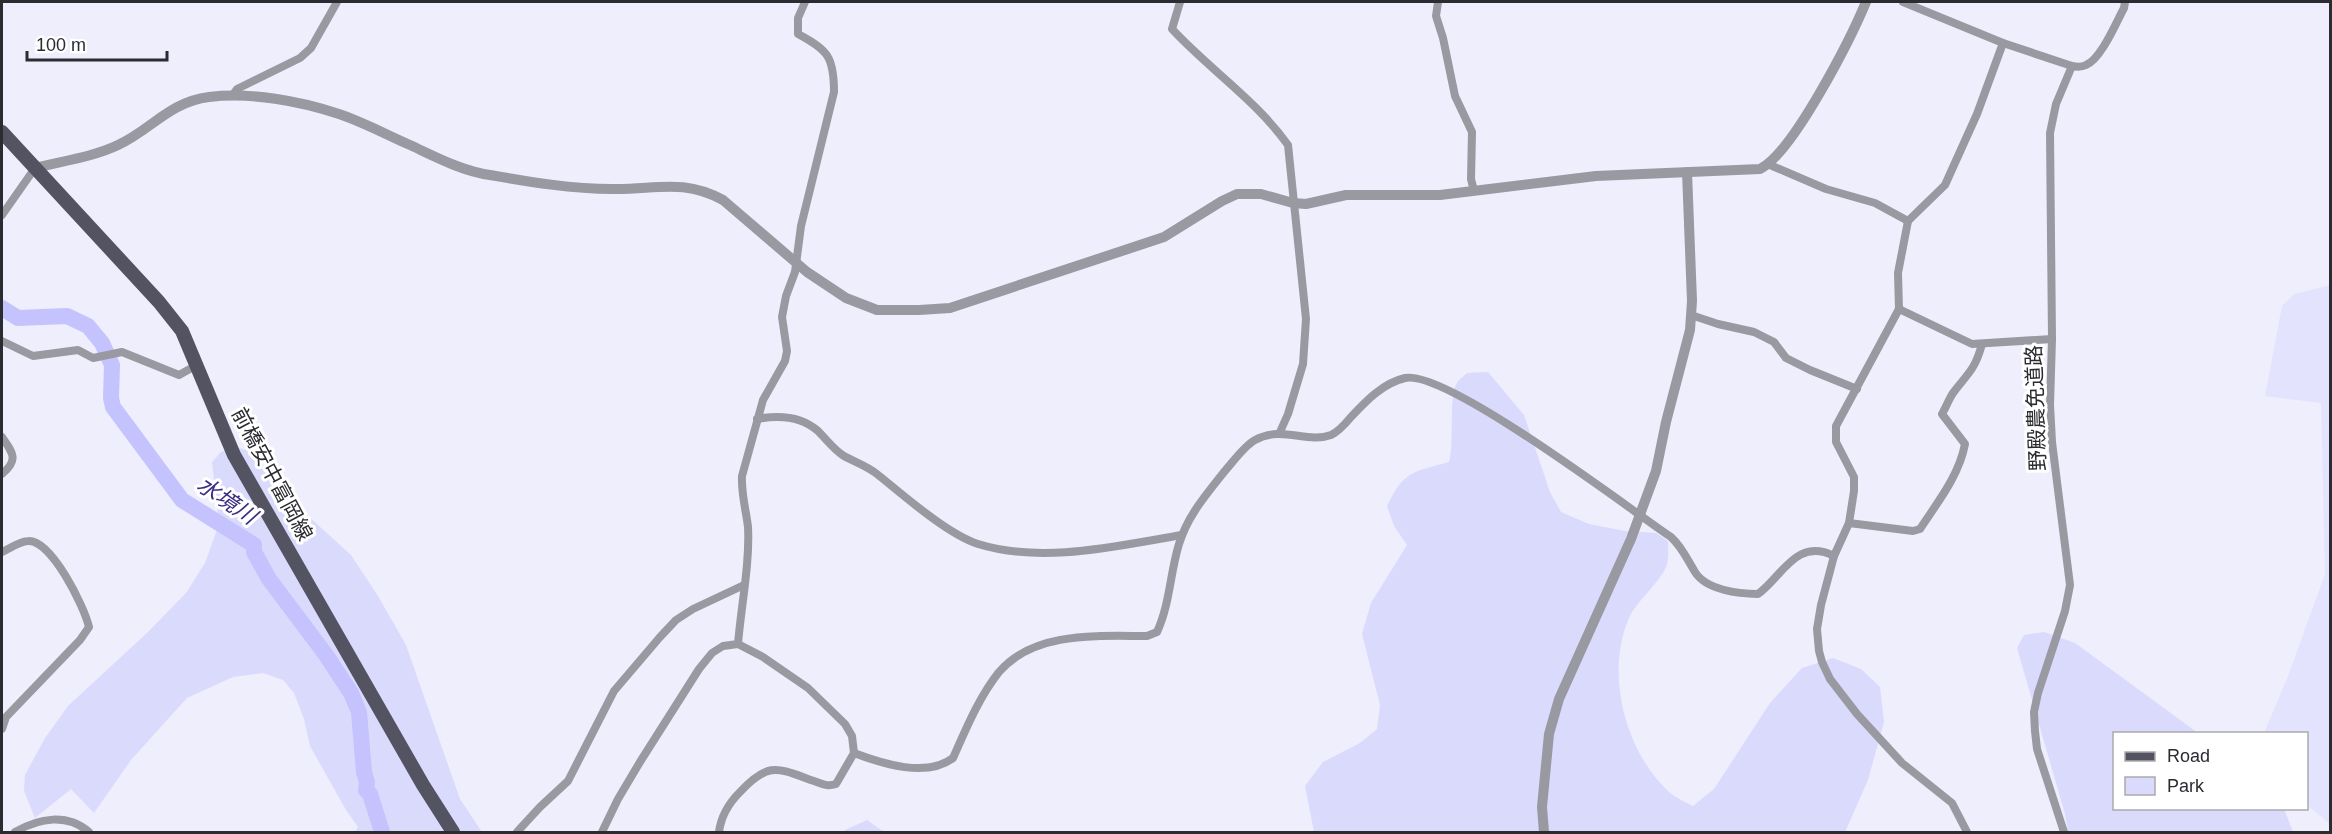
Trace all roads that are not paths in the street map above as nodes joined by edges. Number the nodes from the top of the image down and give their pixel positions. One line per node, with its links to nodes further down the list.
1 (337, 2): 10 (street)
2 (805, 2): 19 (street)
3 (1180, 2): 16 (street)
4 (1438, 2): 15 (street)
5 (1866, 2): 12 (street)
6 (1903, 2): 8 (street)
7 (2125, 2): 9 (street)
8 (2003, 43): 9 (street); 18 (street)
9 (2072, 66): 23 (street, 野殿農免道路)
10 (232, 96): 13 (street); 19 (street)
11 (2, 132): 13 (main road, 前橋安中富岡線)
12 (1770, 165): 14 (street); 18 (street)
13 (35, 168): 17 (street); 26 (main road, 前橋安中富岡線)
14 (1687, 172): 15 (street); 21 (street)
15 (1474, 191): 16 (street)
16 (1293, 203): 19 (street); 29 (street)
17 (2, 215)
18 (1908, 221): 20 (street)
19 (796, 262): 28 (street)
20 (1899, 309): 24 (street); 27 (street)
21 (1691, 315): 27 (street); 32 (street)
22 (2, 339): 25 (street); 26 (street)
23 (2052, 339): 24 (street); 49 (street, 野殿農免道路)
24 (1982, 344): 33 (street)
25 (2, 352)
26 (197, 365): 43 (main road, 前橋安中富岡線)
27 (1857, 389): 33 (street)
28 (757, 419): 34 (street); 37 (street)
29 (1280, 432): 32 (street); 34 (street)
30 (2, 437): 31 (street)
31 (2, 474)
32 (1640, 516): 36 (street); 47 (street)
33 (1849, 523): 36 (street)
34 (1182, 535): 40 (street)
35 (2, 552): 39 (street)
36 (1833, 556): 48 (street)
37 (744, 585): 38 (street); 44 (street)
38 (738, 644): 40 (street); 45 (street)
39 (2, 729)
40 (854, 753): 46 (street)
41 (15, 832): 42 (street)
42 (89, 832)
43 (453, 832)
44 (517, 832)
45 (602, 832)
46 (719, 832)
47 (1544, 832)
48 (1967, 832)
49 (2064, 832)

